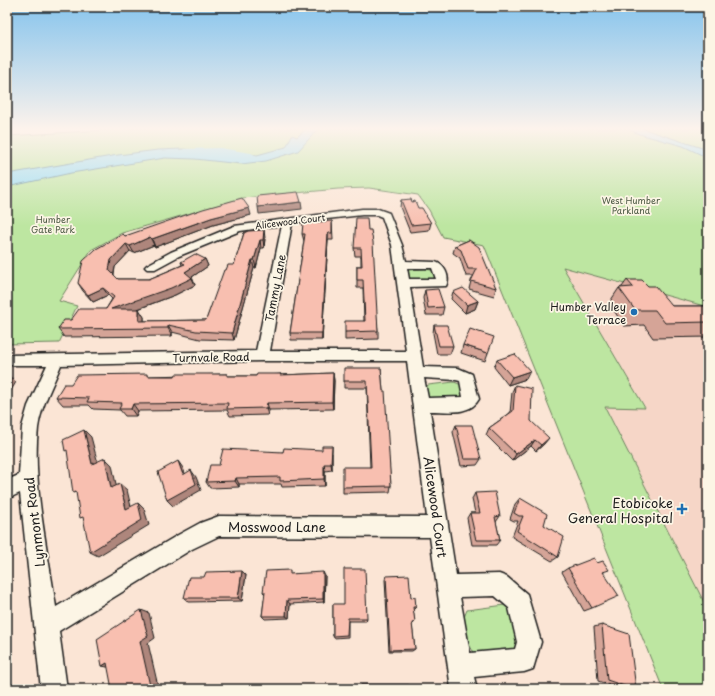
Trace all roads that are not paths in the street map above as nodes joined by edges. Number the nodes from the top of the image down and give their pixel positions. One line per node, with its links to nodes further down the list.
1 (288, 221): 2 (street, Alicewood Court); 3 (street, Alicewood Court); 5 (street, Tammy Lane)
2 (400, 264): 4 (street, Alicewood Court); 4 (street)
3 (151, 267)
4 (403, 283): 8 (street, Alicewood Court)
5 (262, 356): 7 (street, Turnvale Road); 8 (street, Turnvale Road)
6 (7, 360): 7 (street, Turnvale Road)
7 (56, 360): 10 (street, Lynmont Road)
8 (415, 364): 9 (street, Alicewood Court); 9 (street)
9 (421, 405): 12 (street, Alicewood Court)
10 (28, 480): 11 (street); 14 (street, Lynmont Road)
11 (7, 490)
12 (438, 527): 13 (street, Alicewood Court); 14 (street, Mosswood Lane)
13 (447, 586): 15 (street, Alicewood Court); 15 (street)
14 (47, 625): 16 (street, Lynmont Road)
15 (460, 666): 17 (street, Alicewood Court)
16 (54, 689)
17 (464, 689)

